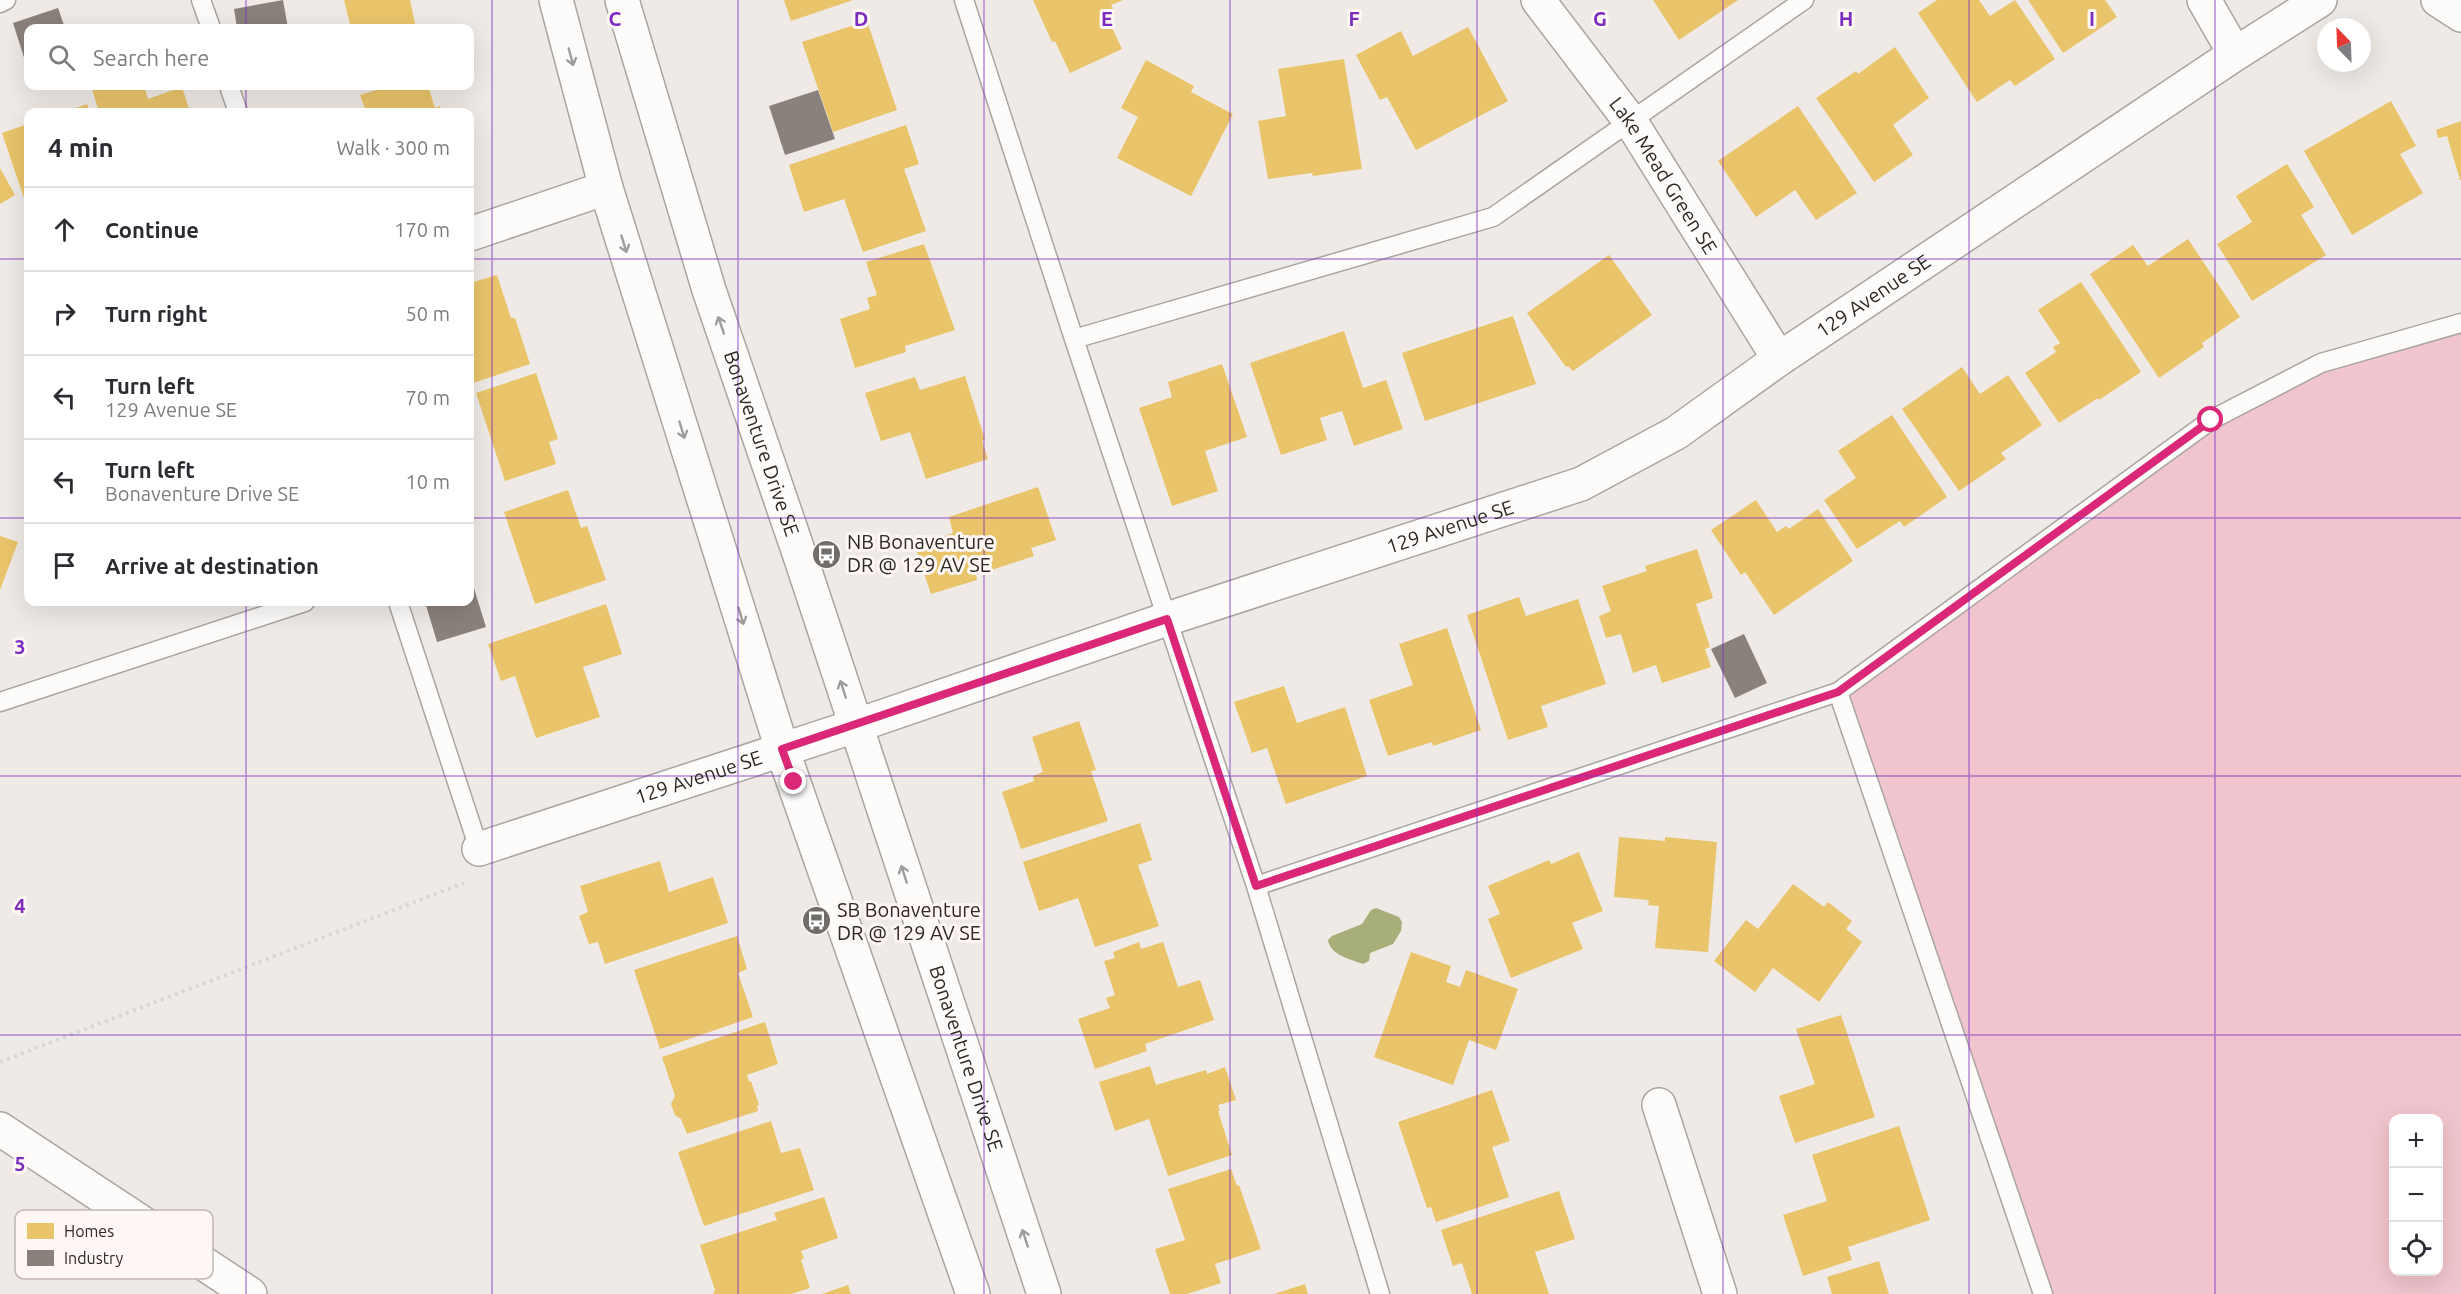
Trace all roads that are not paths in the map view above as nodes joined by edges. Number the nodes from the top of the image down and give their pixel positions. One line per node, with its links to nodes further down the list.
1 (6, 0): 11 (lane)
2 (201, 0): 13 (lane)
3 (556, 0): 18 (street, one-way to 18)
4 (622, 0): 28 (street, Bonaventure Drive SE, one-way to 4)
5 (964, 0): 21 (lane)
6 (1538, 0): 17 (street, Lake Mead Green SE)
7 (1804, 0): 17 (lane)
8 (2204, 0): 14 (street)
9 (2320, 0): 14 (street, 129 Avenue SE)
10 (2438, 0): 12 (street)
11 (0, 3)
12 (2461, 15)
13 (210, 24)
14 (2235, 54): 22 (street, 129 Avenue SE)
15 (230, 90): 16 (lane)
16 (237, 108)
17 (1631, 122): 21 (lane); 22 (street, Lake Mead Green SE)
18 (606, 188): 19 (street); 29 (street, one-way to 29)
19 (474, 233)
20 (2461, 323): 26 (lane)
21 (1074, 339): 25 (lane)
22 (1779, 359): 25 (street, 129 Avenue SE)
23 (293, 606): 27 (lane)
24 (399, 606): 30 (lane)
25 (1167, 619): 28 (street, 129 Avenue SE); 31 (lane)
26 (1838, 692): 31 (lane); 41 (lane)
27 (0, 702)
28 (855, 726): 29 (street, 129 Avenue SE); 38 (street, Bonaventure Drive SE, one-way to 28)
29 (782, 749): 30 (street, 129 Avenue SE); 37 (street)
30 (479, 849)
31 (1256, 886): 39 (lane)
32 (1659, 1105): 40 (street)
33 (0, 1129): 34 (street)
34 (123, 1210)
35 (213, 1270): 36 (street)
36 (250, 1294)
37 (973, 1294)
38 (1044, 1294)
39 (1380, 1294)
40 (1720, 1294)
41 (2043, 1294)

